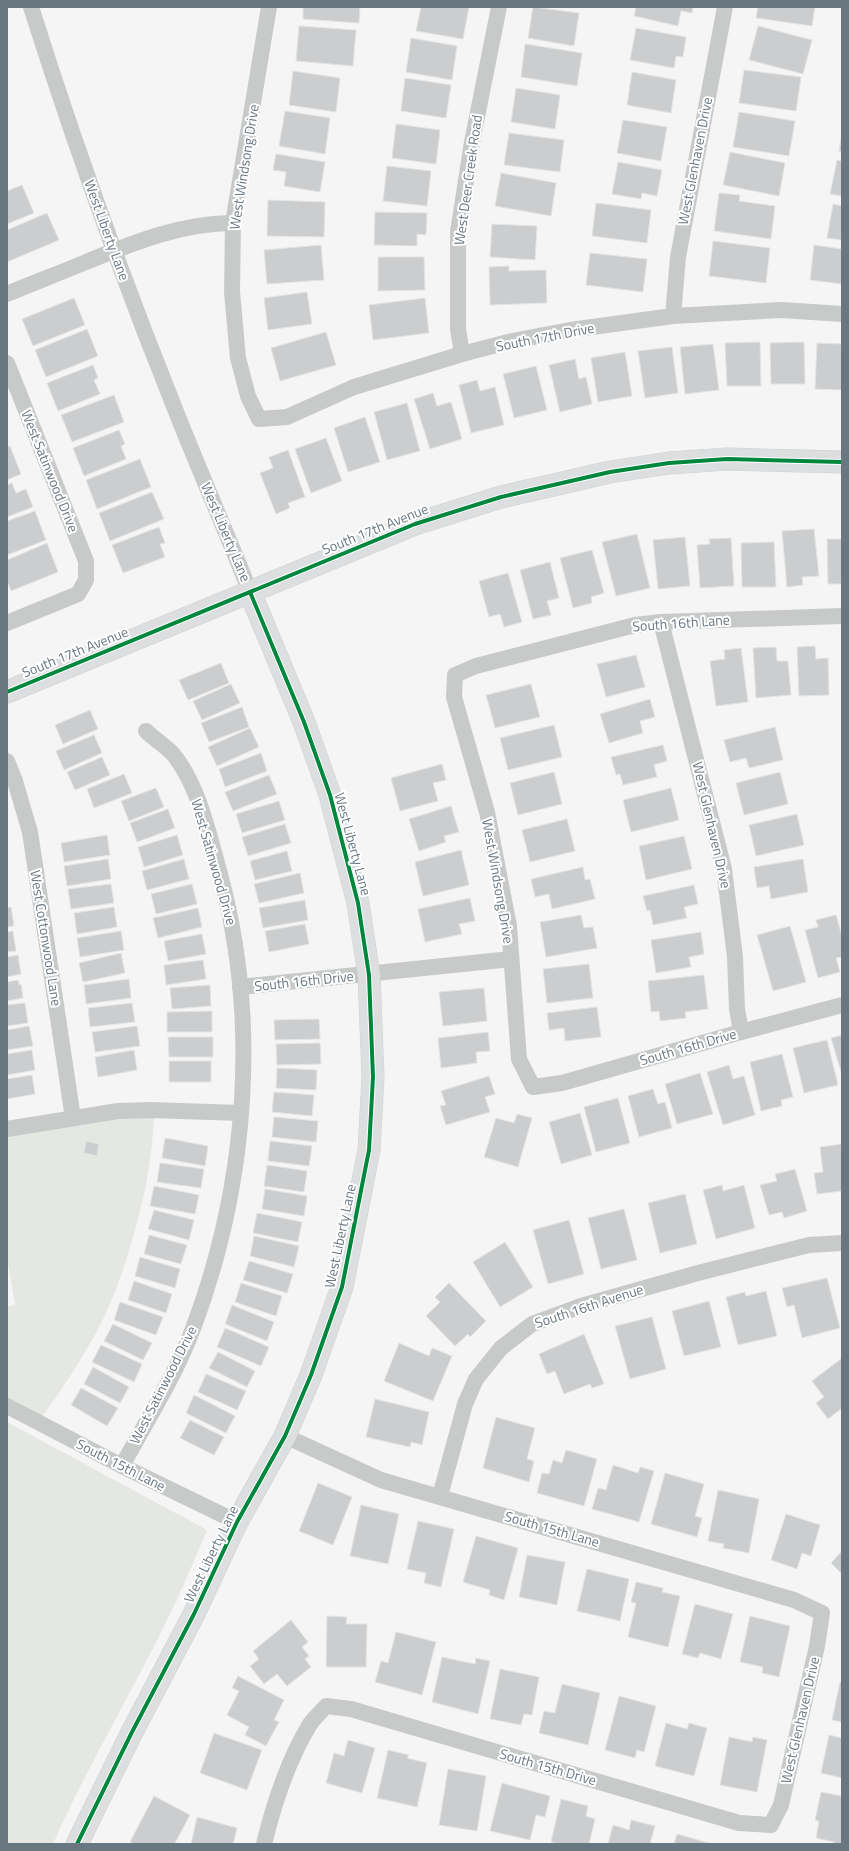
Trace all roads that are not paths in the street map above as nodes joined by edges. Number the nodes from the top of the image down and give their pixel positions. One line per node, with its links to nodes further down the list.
1 (31, 7): 6 (street, West Liberty Lane)
2 (269, 7): 5 (street, West Windsong Drive)
3 (499, 7): 10 (street, West Deer Creek Road)
4 (725, 7): 9 (street, West Glenhaven Drive)
5 (233, 222): 6 (street); 12 (street, West Windsong Drive)
6 (114, 251): 7 (street); 14 (street, West Liberty Lane)
7 (7, 294)
8 (842, 314): 9 (street, South 17th Drive)
9 (673, 316): 10 (street, South 17th Drive)
10 (462, 354): 12 (street, South 17th Drive)
11 (7, 363): 17 (street, West Satinwood Drive)
12 (259, 419)
13 (842, 462): 14 (street, South 17th Avenue)
14 (250, 592): 19 (street, South 17th Avenue); 23 (street, West Liberty Lane)
15 (842, 616): 16 (street, South 16th Lane)
16 (661, 622): 18 (street, South 16th Lane); 26 (street, West Glenhaven Drive)
17 (7, 623)
18 (455, 675): 22 (street, West Windsong Drive)
19 (7, 692)
20 (146, 732): 24 (street, West Satinwood Drive)
21 (7, 761): 29 (street, West Cottonwood Lane)
22 (511, 959): 23 (street, South 16th Drive); 27 (street, West Windsong Drive)
23 (369, 975): 24 (street, South 16th Drive); 33 (street, West Liberty Lane)
24 (240, 987): 28 (street, West Satinwood Drive)
25 (842, 1005): 26 (street, South 16th Drive)
26 (741, 1032): 27 (street, South 16th Drive)
27 (533, 1087)
28 (241, 1114): 29 (street); 34 (street, West Satinwood Drive)
29 (73, 1118): 30 (street)
30 (7, 1129)
31 (842, 1242): 35 (street, South 16th Avenue)
32 (7, 1406): 34 (street, South 15th Lane)
33 (285, 1436): 35 (street, South 15th Lane); 36 (street, West Liberty Lane)
34 (122, 1466): 36 (street, South 15th Lane)
35 (440, 1496): 37 (street, South 15th Lane)
36 (237, 1522): 39 (street, West Liberty Lane)
37 (822, 1613): 38 (street, West Glenhaven Drive)
38 (771, 1825): 40 (street, South 15th Drive)
39 (77, 1844)
40 (264, 1844)

